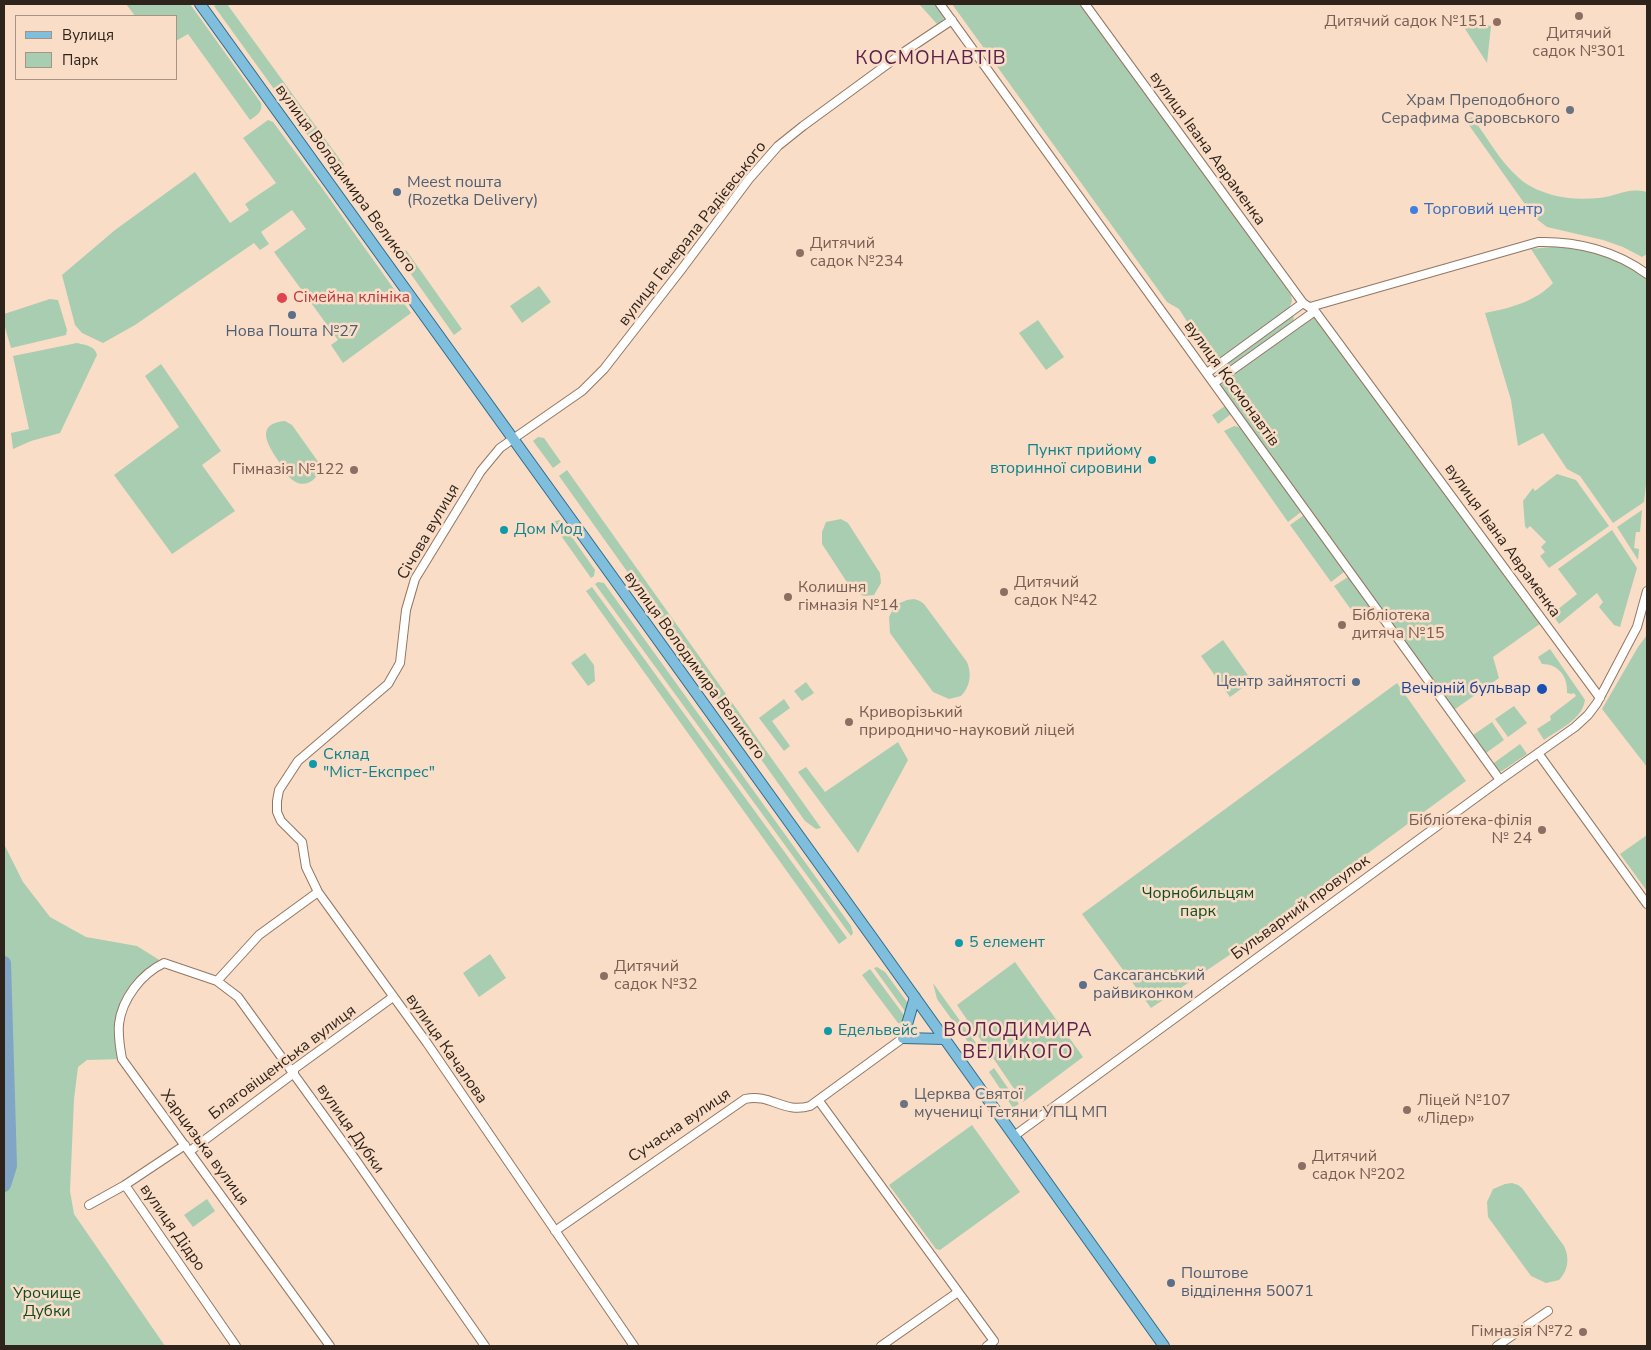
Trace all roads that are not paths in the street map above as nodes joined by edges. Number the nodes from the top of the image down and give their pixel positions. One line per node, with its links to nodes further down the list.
1 (200, 4): 9 (main road, вулиця Володимира Великого)
2 (940, 4): 4 (street, вулиця Космонавтів)
3 (1084, 4): 6 (street, вулиця Івана Авраменка)
4 (952, 20): 7 (street, вулиця Космонавтів); 9 (street, вулиця Генерала Радієвського)
5 (1647, 274): 6 (street)
6 (1309, 307): 7 (street); 8 (street); 11 (street, вулиця Івана Авраменка)
7 (1207, 373): 8 (street, вулиця Космонавтів)
8 (1214, 383): 14 (street, вулиця Космонавтів)
9 (513, 438): 13 (street, Січова вулиця); 20 (main road, вулиця Володимира Великого)
10 (1647, 591): 11 (street)
11 (1600, 698): 12 (street, Бульварний провулок)
12 (1538, 753): 14 (street, Бульварний провулок); 16 (street)
13 (298, 761): 15 (street, вулиця Качалова)
14 (1500, 780): 25 (street, Бульварний провулок)
15 (318, 892): 18 (street); 19 (street, вулиця Качалова)
16 (1647, 904)
17 (164, 963): 18 (street, вулиця Дубки); 26 (street, Харцизька вулиця)
18 (217, 981): 23 (street, вулиця Дубки)
19 (393, 997): 23 (street, Благовіщенська вулиця); 29 (street, вулиця Качалова)
20 (915, 997): 21 (main road); 22 (main road, вулиця Володимира Великого)
21 (904, 1038): 22 (main road); 24 (street, Сучасна вулиця)
22 (944, 1039): 25 (main road, вулиця Володимира Великого)
23 (294, 1073): 26 (street, Благовіщенська вулиця); 35 (street, вулиця Дубки)
24 (819, 1101): 29 (street, Сучасна вулиця); 30 (street)
25 (1014, 1136): 38 (main road, вулиця Володимира Великого)
26 (187, 1148): 27 (street, вулиця Дідро); 34 (street, Харцизька вулиця)
27 (126, 1185): 28 (street); 33 (street, вулиця Дідро)
28 (89, 1205)
29 (555, 1231): 36 (street, вулиця Качалова)
30 (958, 1292): 32 (street); 37 (street)
31 (1548, 1311): 39 (street)
32 (991, 1344)
33 (236, 1346)
34 (330, 1346)
35 (485, 1346)
36 (634, 1346)
37 (881, 1346)
38 (1164, 1346)
39 (1497, 1346)

